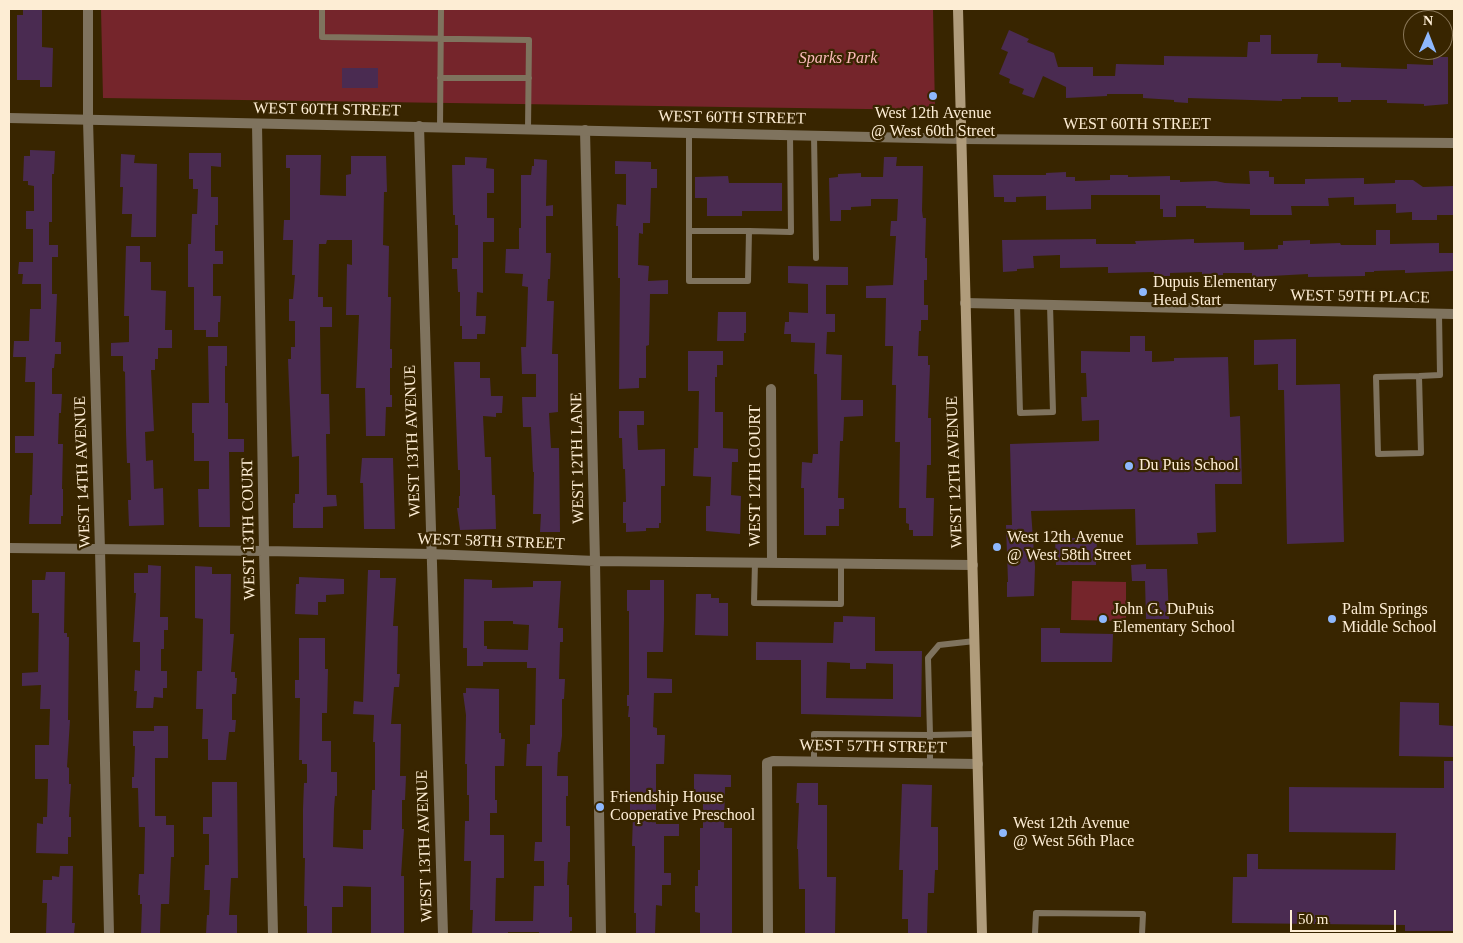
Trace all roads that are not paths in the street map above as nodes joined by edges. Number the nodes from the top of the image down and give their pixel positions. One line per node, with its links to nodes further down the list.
1 (88, 9): 9 (street, WEST 14TH AVENUE)
2 (322, 9): 5 (lane)
3 (441, 9): 5 (lane)
4 (958, 9): 18 (main road, WEST 12TH AVENUE)
5 (441, 39): 6 (lane); 7 (lane)
6 (440, 78): 7 (lane); 12 (lane)
7 (529, 78): 13 (lane)
8 (9, 118): 9 (street, WEST 60TH STREET)
9 (88, 120): 10 (street, WEST 60TH STREET); 31 (street, WEST 14TH AVENUE)
10 (257, 124): 11 (street, WEST 60TH STREET); 32 (street, WEST 13TH COURT)
11 (419, 126): 12 (street, WEST 60TH STREET); 33 (street, WEST 13TH AVENUE)
12 (440, 127): 13 (street, WEST 60TH STREET)
13 (528, 129): 14 (street, WEST 60TH STREET)
14 (585, 130): 15 (street, WEST 60TH STREET); 34 (street, WEST 12TH LANE)
15 (689, 132): 16 (street, WEST 60TH STREET); 20 (lane)
16 (790, 135): 17 (street, WEST 60TH STREET); 21 (lane)
17 (814, 135): 18 (street, WEST 60TH STREET); 22 (lane)
18 (962, 138): 19 (street, WEST 60TH STREET); 23 (main road, WEST 12TH AVENUE)
19 (1454, 143)
20 (689, 231): 21 (lane); 21 (lane)
21 (749, 231)
22 (816, 258)
23 (965, 303): 24 (street, WEST 59TH PLACE); 38 (main road, WEST 12TH AVENUE)
24 (1017, 304): 25 (street, WEST 59TH PLACE); 25 (lane)
25 (1050, 305): 26 (street, WEST 59TH PLACE)
26 (1438, 314): 27 (street, WEST 59TH PLACE); 28 (lane)
27 (1454, 314)
28 (1419, 376): 28 (lane)
29 (771, 389): 36 (street, WEST 12TH COURT)
30 (9, 548): 31 (street, WEST 58TH STREET)
31 (100, 550): 32 (street, WEST 58TH STREET); 45 (street, WEST 14TH AVENUE)
32 (264, 551): 33 (street, WEST 58TH STREET); 46 (street, WEST 13TH COURT)
33 (431, 554): 34 (street, WEST 58TH STREET); 47 (street, WEST 13TH AVENUE)
34 (595, 561): 35 (street, WEST 58TH STREET); 48 (street, WEST 12TH LANE)
35 (755, 562): 36 (street, WEST 58TH STREET); 37 (lane)
36 (772, 562): 37 (street, WEST 58TH STREET)
37 (842, 563): 38 (street, WEST 58TH STREET)
38 (973, 565): 39 (main road, WEST 12TH AVENUE)
39 (975, 641): 40 (main road, WEST 12TH AVENUE); 41 (lane)
40 (977, 734): 41 (lane); 44 (main road, WEST 12TH AVENUE)
41 (930, 735): 42 (lane); 43 (lane)
42 (814, 761): 43 (street, WEST 57TH STREET); 49 (street, WEST 57TH STREET)
43 (930, 763): 44 (street, WEST 57TH STREET)
44 (978, 764): 50 (main road, WEST 12TH AVENUE)
45 (109, 934)
46 (273, 934)
47 (443, 934)
48 (601, 934)
49 (768, 934)
50 (982, 934)
51 (1035, 934): 52 (lane)
52 (1142, 934)

